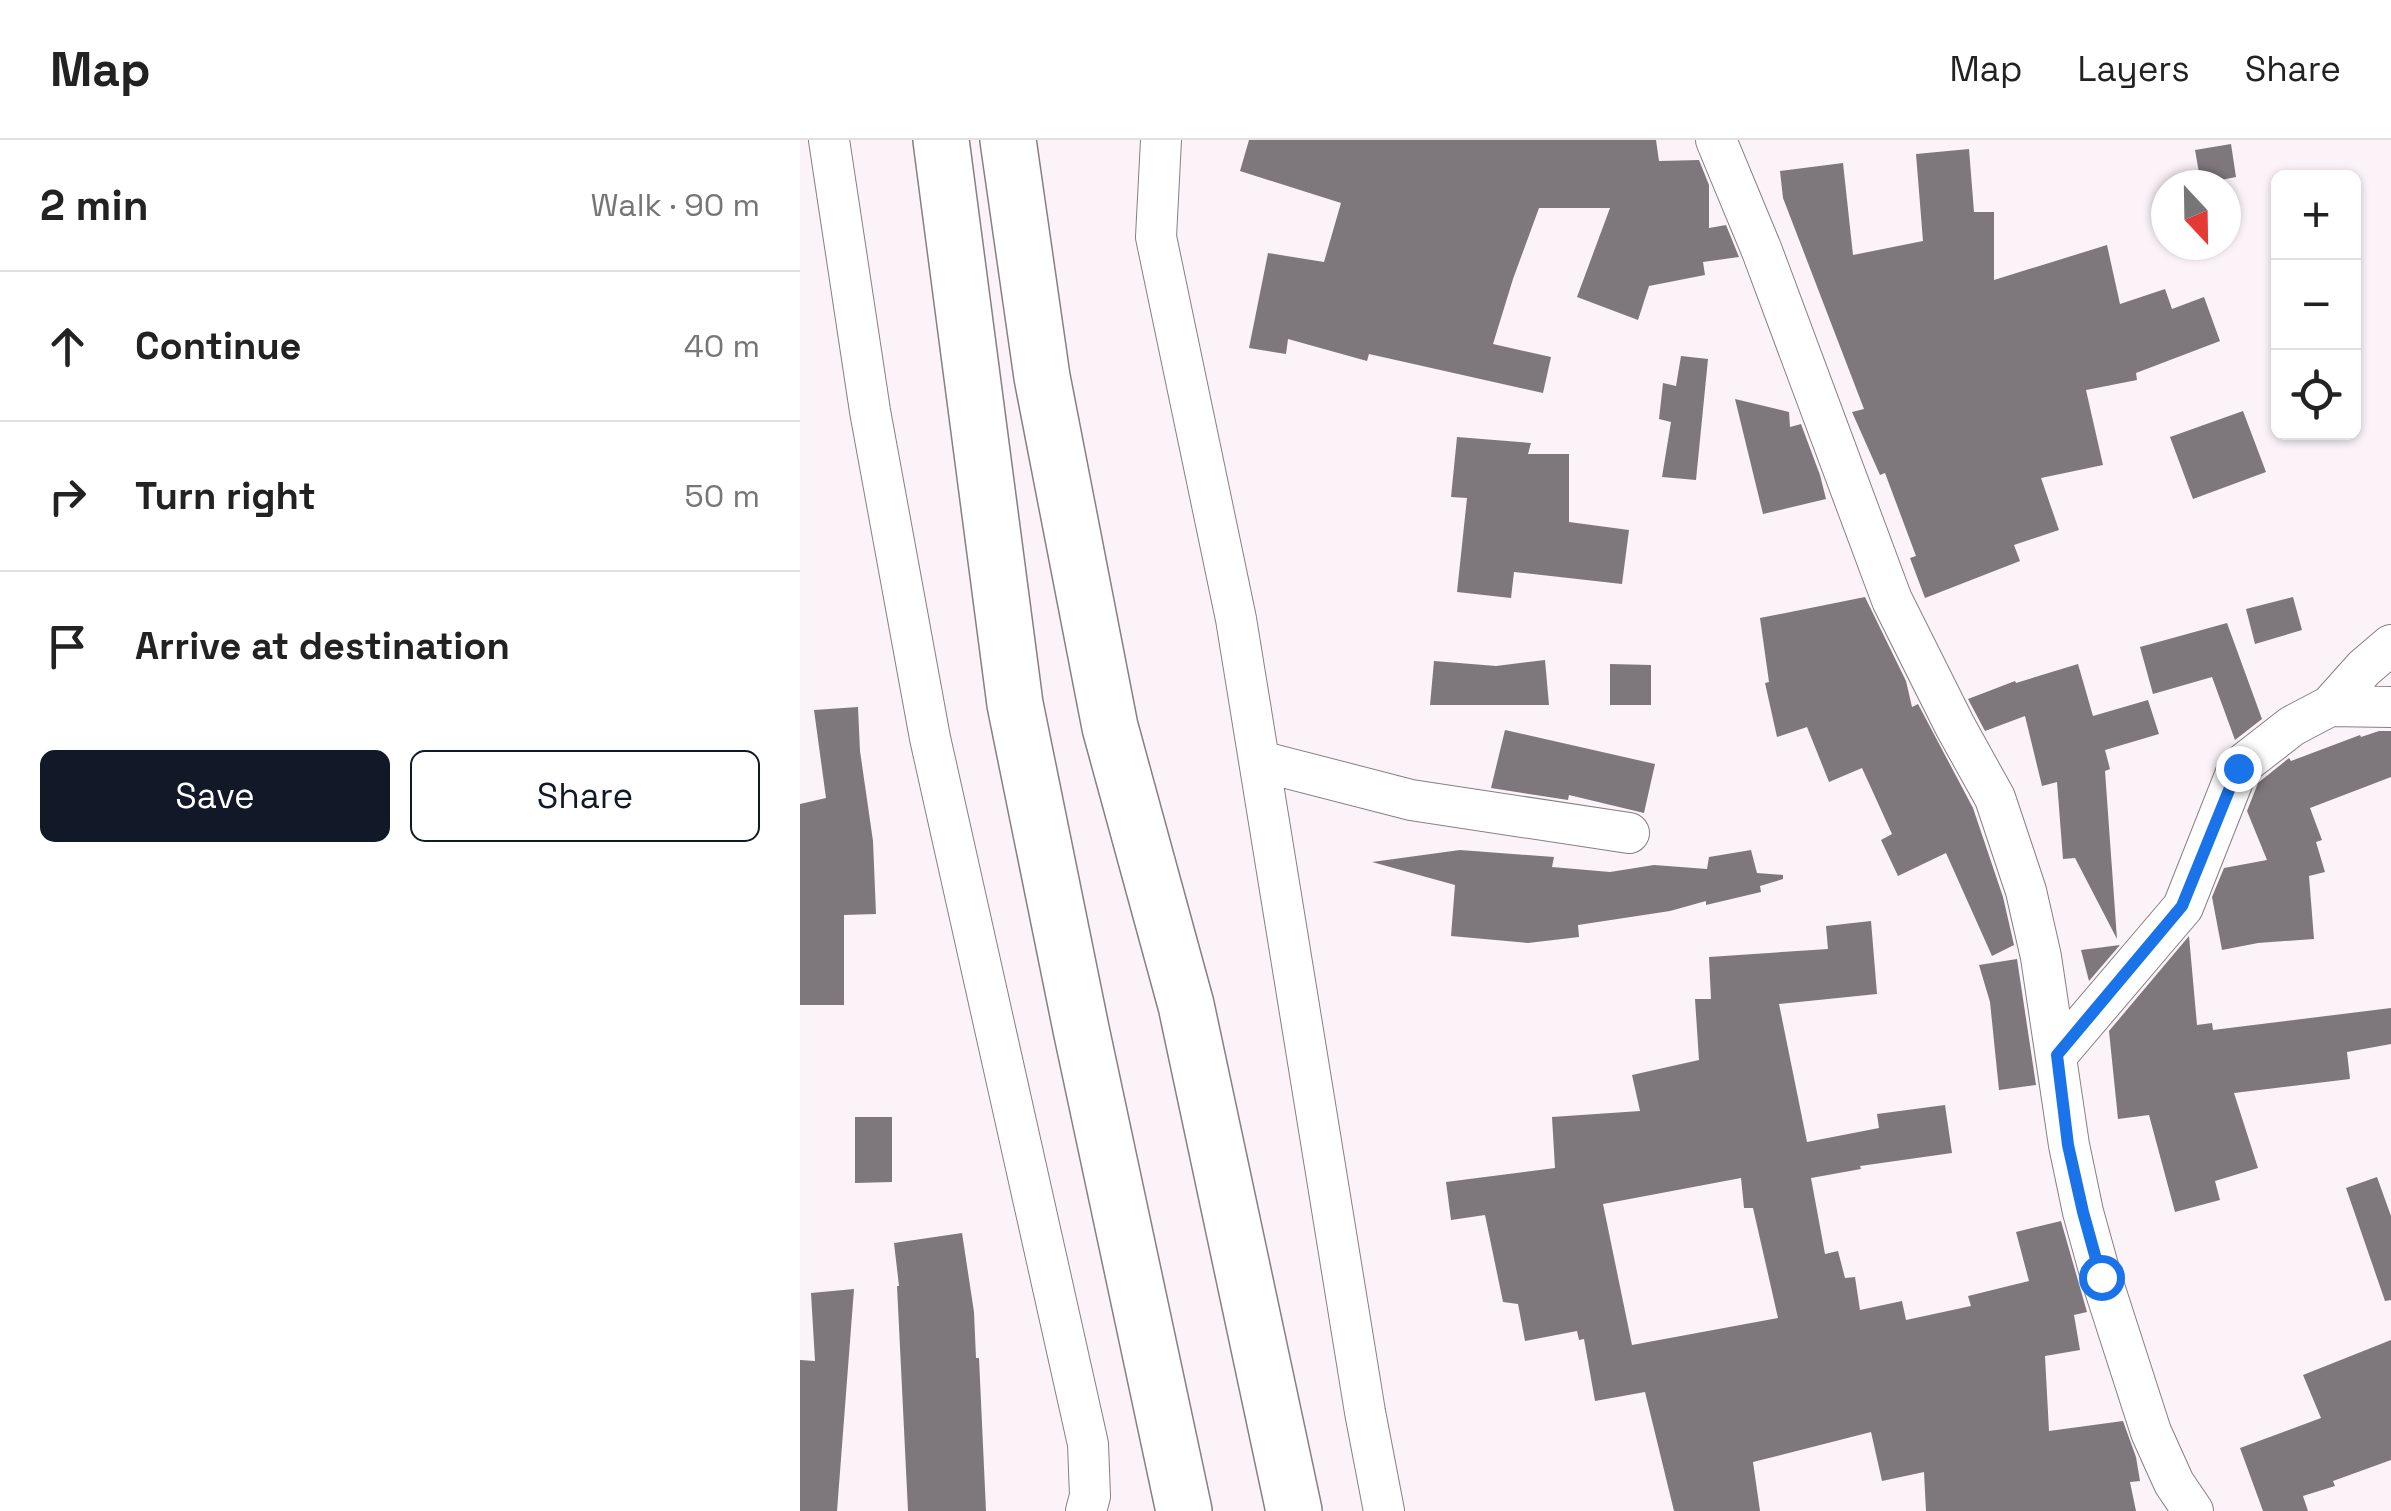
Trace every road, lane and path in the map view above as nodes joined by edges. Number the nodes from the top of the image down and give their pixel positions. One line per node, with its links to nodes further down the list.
1 (829, 140): 12 (street)
2 (941, 140): 13 (highway)
3 (1008, 140): 14 (highway)
4 (1160, 140): 9 (street)
5 (1716, 140): 11 (street)
6 (2391, 645): 7 (street)
7 (2330, 706): 8 (street); 11 (street)
8 (2391, 706)
9 (1260, 761): 10 (street); 15 (street)
10 (1629, 833)
11 (2057, 1055): 16 (street)
12 (1086, 1511)
13 (1184, 1511)
14 (1294, 1511)
15 (1384, 1511)
16 (2193, 1511)

